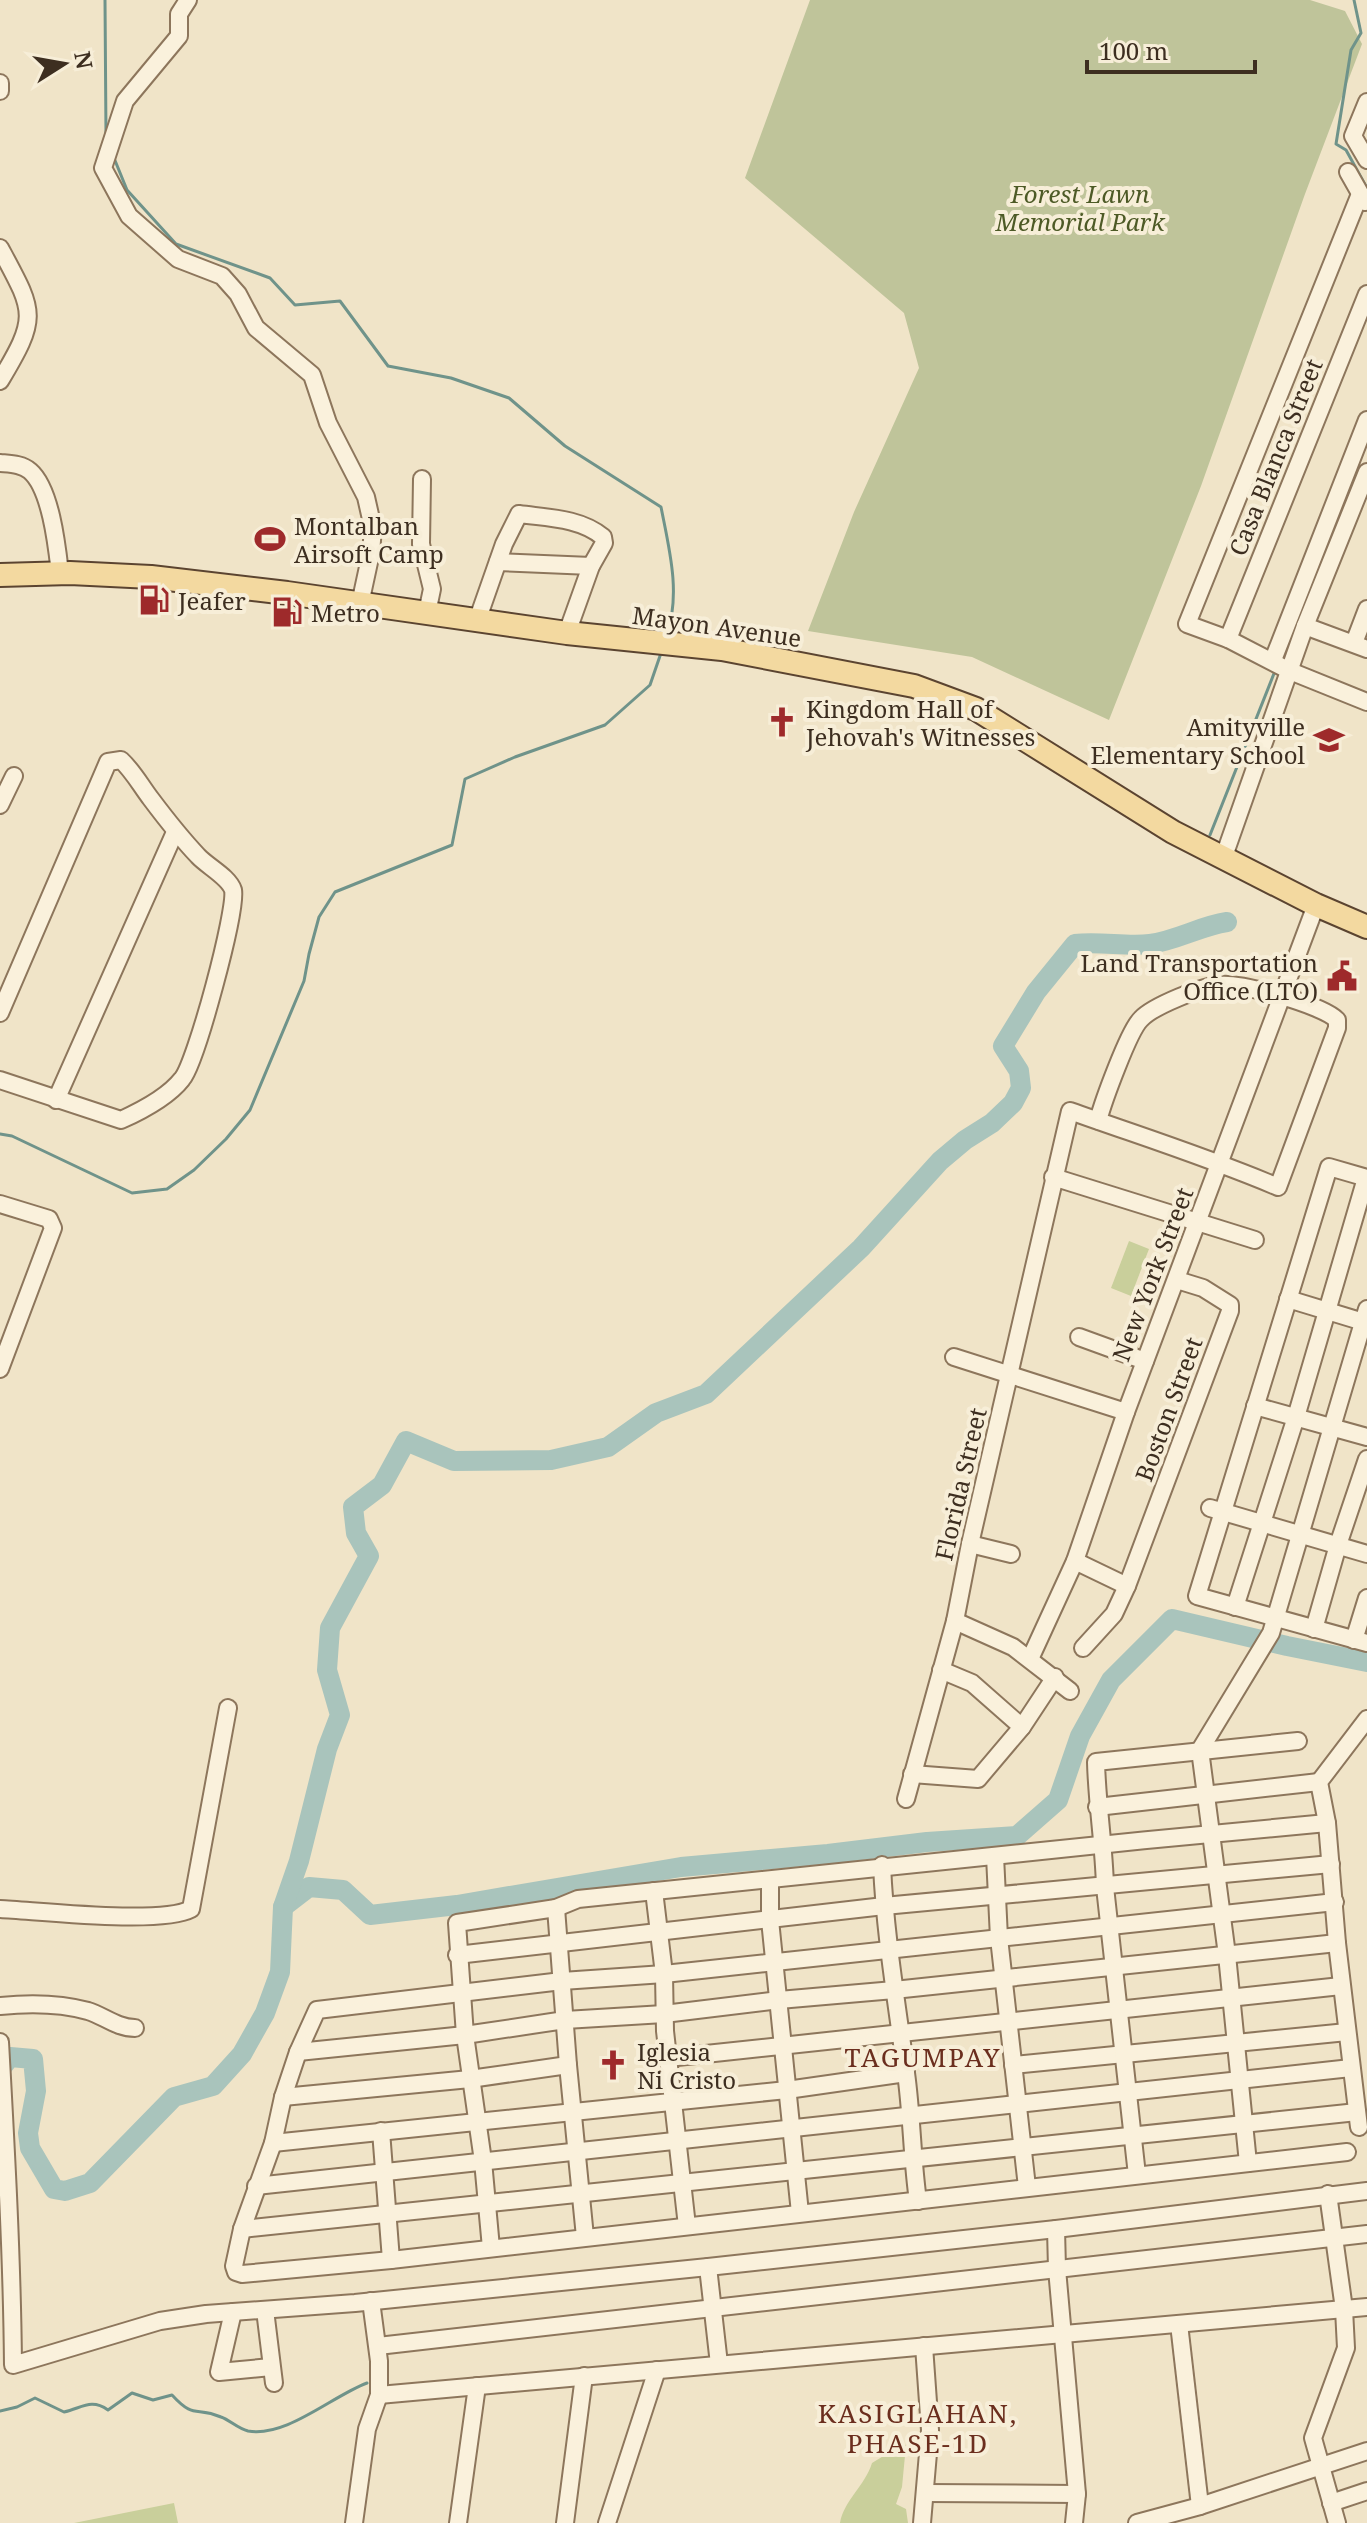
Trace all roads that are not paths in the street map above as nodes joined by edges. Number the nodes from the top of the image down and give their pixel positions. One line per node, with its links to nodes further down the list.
1 (188, 0): 19 (street)
2 (0, 83): 3 (street)
3 (0, 91)
4 (1367, 102): 5 (street)
5 (1367, 160)
6 (1348, 172): 7 (street)
7 (1363, 199): 25 (street)
8 (0, 248): 10 (street)
9 (1367, 294): 25 (street, Casa Blanca Street)
10 (0, 381)
11 (1367, 420): 27 (street)
12 (0, 463): 17 (street)
13 (1367, 472): 23 (street)
14 (422, 479): 21 (street)
15 (498, 562): 16 (street); 16 (street); 22 (street)
16 (591, 566): 24 (street)
17 (60, 573): 18 (main road, Mayon Avenue); 19 (main road, Mayon Avenue)
18 (0, 575)
19 (360, 604): 21 (main road, Mayon Avenue)
20 (1367, 609): 26 (street)
21 (427, 613): 22 (main road, Mayon Avenue)
22 (477, 621): 24 (main road, Mayon Avenue)
23 (1305, 626): 26 (street); 28 (street)
24 (567, 633): 33 (main road, Mayon Avenue)
25 (1228, 639): 27 (street)
26 (1360, 646)
27 (1273, 660): 28 (street)
28 (1290, 671): 29 (street); 33 (street)
29 (1367, 702)
30 (14, 776): 31 (street)
31 (0, 805)
32 (175, 832): 37 (street); 39 (street); 39 (street)
33 (1223, 859): 34 (main road, Mayon Avenue)
34 (1316, 905): 35 (main road, Mayon Avenue); 36 (street, New York Street)
35 (1367, 927)
36 (1282, 996): 40 (street); 41 (street, New York Street); 41 (street)
37 (0, 1013)
38 (0, 1080): 39 (street)
39 (56, 1100)
40 (1098, 1121): 41 (street); 42 (street, Florida Street)
41 (1219, 1162): 45 (street, New York Street)
42 (1053, 1177): 45 (street); 55 (street, Florida Street)
43 (1366, 1178): 48 (street); 49 (street)
44 (0, 1204): 54 (street)
45 (1198, 1221): 46 (street); 47 (street, New York Street)
46 (1255, 1240)
47 (1177, 1280): 53 (street, New York Street); 70 (street, Boston Street)
48 (1288, 1299): 49 (street); 56 (street)
49 (1325, 1310): 50 (street); 58 (street)
50 (1366, 1318): 59 (street)
51 (1079, 1337): 53 (street)
52 (954, 1357): 55 (street)
53 (1145, 1361): 57 (street, New York Street)
54 (0, 1369)
55 (1010, 1375): 57 (street); 65 (street, Florida Street)
56 (1255, 1406): 58 (street); 62 (street)
57 (1126, 1412): 69 (street, New York Street)
58 (1296, 1417): 59 (street); 63 (street)
59 (1334, 1426): 60 (street); 64 (street)
60 (1367, 1437)
61 (1367, 1459): 66 (street)
62 (1216, 1510): 63 (street); 72 (street)
63 (1260, 1523): 64 (street); 72 (street)
64 (1302, 1535): 66 (street); 75 (street)
65 (970, 1544): 67 (street); 73 (street, Florida Street)
66 (1338, 1545): 68 (street); 74 (street)
67 (1011, 1554)
68 (1367, 1554)
69 (1075, 1561): 70 (street); 78 (street, New York Street)
70 (1127, 1586): 77 (street, Boston Street)
71 (1367, 1598): 76 (street)
72 (1235, 1607): 75 (street)
73 (955, 1621): 78 (street); 79 (street, Florida Street)
74 (1314, 1629): 75 (street); 76 (street)
75 (1271, 1632): 86 (street)
76 (1361, 1641)
77 (1083, 1648)
78 (1030, 1659): 80 (street)
79 (941, 1670): 84 (street); 87 (street, Florida Street)
80 (1055, 1677): 81 (street); 84 (street)
81 (1070, 1691)
82 (228, 1708): 106 (street)
83 (1367, 1719): 88 (street)
84 (1022, 1727): 87 (street)
85 (1298, 1741): 86 (street)
86 (1200, 1750): 89 (street); 91 (street)
87 (912, 1774): 90 (street, Florida Street)
88 (1319, 1782): 89 (street); 92 (street)
89 (1204, 1794): 91 (street); 93 (street)
90 (906, 1799)
91 (1097, 1807): 94 (street)
92 (1327, 1823): 93 (street); 96 (street)
93 (1211, 1834): 94 (street); 98 (street)
94 (1104, 1844): 95 (street); 100 (street)
95 (995, 1856): 97 (street); 102 (street)
96 (1331, 1864): 98 (street); 103 (street)
97 (882, 1865): 99 (street); 104 (street)
98 (1217, 1875): 100 (street); 107 (street)
99 (770, 1880): 101 (street); 108 (street)
100 (1105, 1887): 102 (street); 109 (street)
101 (654, 1891): 105 (street); 110 (street)
102 (996, 1897): 104 (street); 111 (street)
103 (1335, 1902): 107 (street); 113 (street)
104 (884, 1906): 108 (street); 114 (street)
105 (556, 1908): 112 (street); 115 (street)
106 (0, 1909)
107 (1221, 1913): 109 (street); 116 (street)
108 (770, 1920): 110 (street); 117 (street)
109 (1110, 1924): 111 (street); 118 (street)
110 (659, 1933): 112 (street); 119 (street)
111 (999, 1938): 114 (street); 120 (street)
112 (557, 1942): 115 (street); 121 (street)
113 (1337, 1943): 116 (street); 122 (street)
114 (890, 1950): 117 (street); 123 (street)
115 (457, 1955): 124 (street)
116 (1227, 1955): 118 (street); 125 (street)
117 (776, 1962): 119 (street); 126 (street)
118 (1114, 1967): 120 (street); 128 (street)
119 (664, 1974): 121 (street); 129 (street)
120 (1004, 1978): 123 (street); 131 (street)
121 (562, 1981): 124 (street); 130 (street)
122 (1341, 1986): 125 (street); 134 (street)
123 (894, 1990): 126 (street); 133 (street)
124 (464, 1992): 135 (street); 139 (street)
125 (1231, 1998): 128 (street); 137 (street)
126 (779, 2000): 129 (street); 138 (street)
127 (0, 2006): 132 (street)
128 (1118, 2010): 131 (street); 140 (street)
129 (664, 2014): 130 (street); 141 (street)
130 (565, 2020): 135 (street); 142 (street)
131 (1008, 2022): 133 (street); 143 (street)
132 (135, 2028)
133 (900, 2032): 138 (street); 145 (street)
134 (1347, 2032): 137 (street); 144 (street)
135 (465, 2035): 139 (street); 146 (street)
136 (0, 2042): 196 (street)
137 (1234, 2043): 140 (street); 147 (street)
138 (784, 2044): 141 (street); 148 (street)
139 (298, 2052): 150 (street)
140 (1124, 2054): 143 (street); 149 (street)
141 (668, 2058): 151 (street)
142 (568, 2065): 146 (street); 153 (street)
143 (1013, 2065): 152 (street)
144 (1351, 2068): 147 (street); 156 (street)
145 (906, 2073): 148 (street); 154 (street)
146 (470, 2079): 150 (street); 155 (street)
147 (1238, 2080): 149 (street); 156 (street)
148 (787, 2090): 151 (street); 157 (street)
149 (1128, 2092): 152 (street); 159 (street)
150 (283, 2097): 161 (street)
151 (674, 2101): 153 (street); 160 (street)
152 (1016, 2105): 154 (street); 162 (street)
153 (572, 2111): 155 (street); 163 (street)
154 (911, 2115): 157 (street); 165 (street)
155 (477, 2121): 158 (street); 166 (street)
156 (1243, 2124): 159 (street); 167 (street)
157 (791, 2128): 160 (street); 168 (street)
158 (381, 2131): 161 (street); 169 (street)
159 (1132, 2135): 162 (street); 170 (street)
160 (677, 2141): 163 (street); 171 (street)
161 (273, 2143): 172 (street)
162 (1021, 2147): 165 (street); 173 (street)
163 (577, 2151): 166 (street); 175 (street)
164 (1347, 2152): 167 (street)
165 (912, 2157): 168 (street); 177 (street)
166 (483, 2161): 169 (street); 178 (street)
167 (1248, 2163): 170 (street)
168 (795, 2170): 171 (street); 179 (street)
169 (382, 2171): 172 (street); 180 (street)
170 (1137, 2175): 173 (street)
171 (682, 2183): 175 (street); 181 (street)
172 (256, 2186): 182 (street)
173 (1027, 2187): 177 (street)
174 (1367, 2191): 176 (street)
175 (581, 2194): 178 (street); 185 (street)
176 (1328, 2194): 183 (street); 186 (street)
177 (918, 2201): 179 (street)
178 (486, 2203): 180 (street); 187 (street)
179 (800, 2213): 181 (street)
180 (387, 2214): 182 (street); 188 (street)
181 (687, 2226): 185 (street)
182 (242, 2229): 188 (street)
183 (1056, 2229): 189 (street); 190 (street)
184 (1367, 2234): 186 (street)
185 (585, 2237): 187 (street)
186 (1334, 2238): 190 (street); 194 (street)
187 (491, 2248): 188 (street)
188 (391, 2260)
189 (708, 2267): 191 (street); 193 (street)
190 (1057, 2269): 193 (street); 198 (street)
191 (371, 2301): 195 (street); 199 (street)
192 (1367, 2307): 194 (street)
193 (714, 2308): 199 (street); 201 (street)
194 (1344, 2309): 197 (street); 207 (street)
195 (265, 2310): 196 (street); 196 (street)
196 (233, 2312)
197 (1179, 2324): 198 (street); 212 (street)
198 (1065, 2334): 200 (street); 210 (street)
199 (378, 2346): 205 (street)
200 (924, 2346): 201 (street); 209 (street)
201 (719, 2364): 202 (street)
202 (657, 2370): 203 (street); 216 (street)
203 (584, 2376): 204 (street); 215 (street)
204 (477, 2386): 205 (street); 214 (street)
205 (379, 2395): 213 (street)
206 (1367, 2451): 207 (street)
207 (1319, 2467): 211 (street); 212 (street)
208 (1367, 2491): 211 (street)
209 (925, 2493): 210 (street); 217 (street)
210 (1077, 2494): 218 (street)
211 (1331, 2503): 220 (street)
212 (1200, 2506): 219 (street)
213 (354, 2523)
214 (458, 2523)
215 (565, 2523)
216 (607, 2523)
217 (922, 2523)
218 (1074, 2523)
219 (1137, 2523)
220 (1337, 2523)

